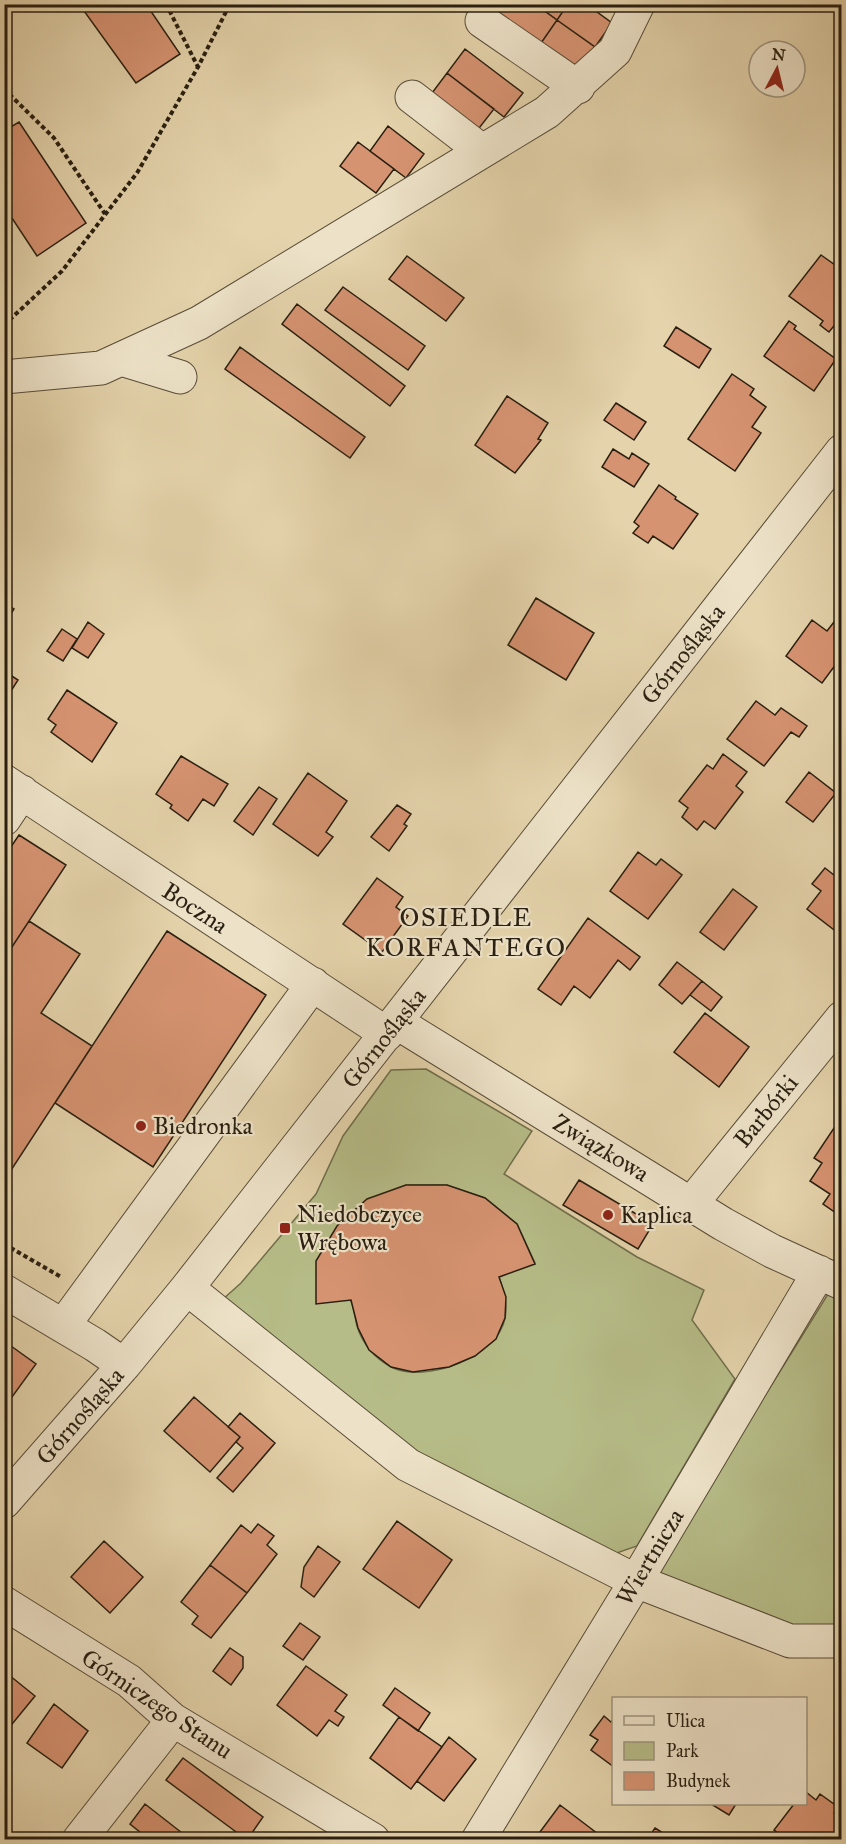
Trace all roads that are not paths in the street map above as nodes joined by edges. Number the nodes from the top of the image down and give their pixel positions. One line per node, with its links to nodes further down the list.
1 (638, 4): 3 (street)
2 (482, 21): 3 (street)
3 (578, 87): 5 (street)
4 (412, 97): 5 (street)
5 (482, 151): 6 (street)
6 (121, 359): 7 (street); 8 (street)
7 (4, 377)
8 (180, 377)
9 (842, 451): 14 (street, Górnośląska)
10 (13, 787): 11 (street); 12 (street, Boczna)
11 (4, 819)
12 (313, 984): 14 (street, Boczna); 19 (street)
13 (842, 1018): 15 (street, Barbórki)
14 (392, 1028): 15 (street, Związkowa); 17 (street, Górnośląska)
15 (692, 1204): 16 (street, Związkowa)
16 (830, 1278): 22 (street, Wiertnicza)
17 (187, 1288): 20 (street, Górnośląska); 22 (street)
18 (4, 1291): 19 (street)
19 (63, 1326): 20 (street)
20 (124, 1365): 21 (street, Górnośląska)
21 (4, 1502)
22 (636, 1581): 24 (street); 28 (street, Wiertnicza)
23 (4, 1603): 25 (street, Górniczego Stanu)
24 (842, 1641)
25 (173, 1720): 26 (street); 27 (street, Górniczego Stanu)
26 (79, 1839)
27 (373, 1839)
28 (478, 1839)

